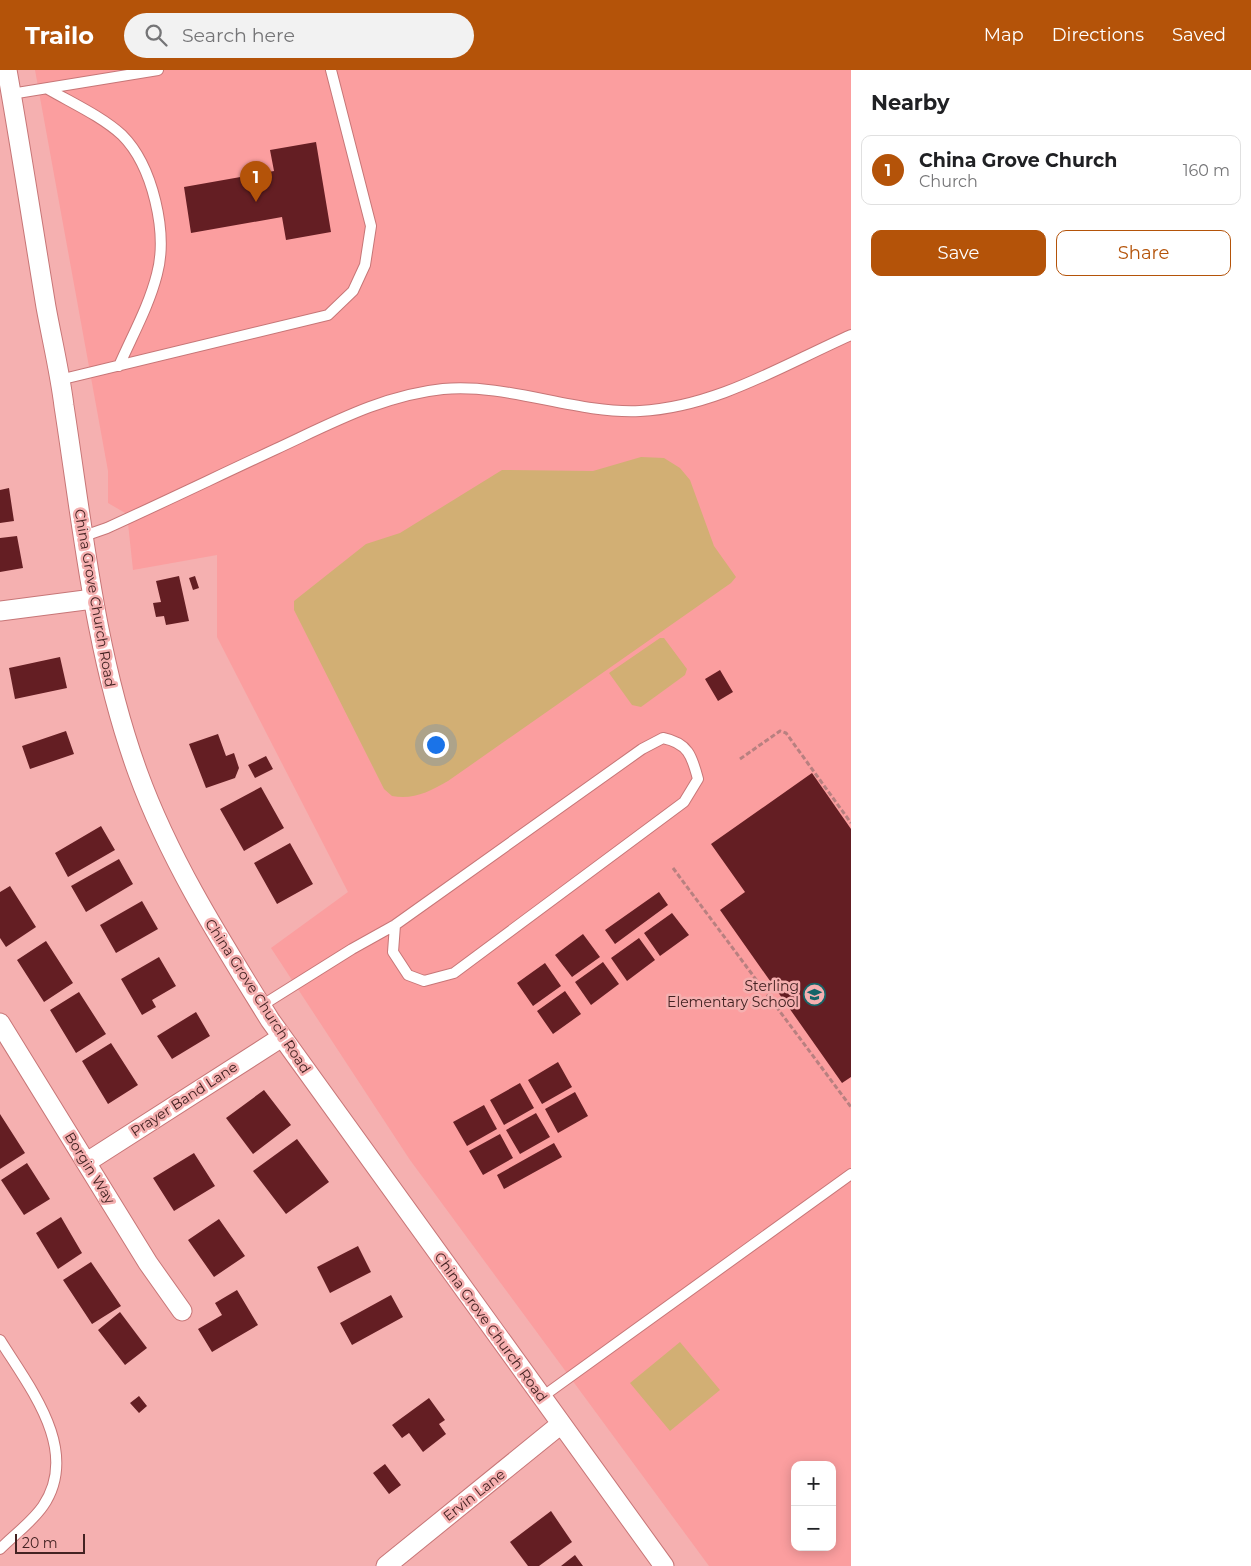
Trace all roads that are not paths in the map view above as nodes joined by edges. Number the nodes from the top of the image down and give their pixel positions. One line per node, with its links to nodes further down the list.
1 (7, 70): 5 (street, China Grove Church Road)
2 (158, 70): 4 (lane)
3 (331, 70): 7 (lane)
4 (48, 89): 5 (lane); 7 (lane)
5 (8, 105): 8 (street, China Grove Church Road)
6 (851, 335): 9 (lane)
7 (119, 366): 8 (lane)
8 (59, 380): 9 (street, China Grove Church Road)
9 (84, 536): 10 (street, China Grove Church Road)
10 (93, 599): 11 (street); 13 (street, China Grove Church Road)
11 (0, 611)
12 (395, 926): 12 (lane); 13 (lane)
13 (261, 1006): 15 (street, China Grove Church Road)
14 (0, 1023): 16 (street, Borgin Way)
15 (282, 1037): 16 (street, Prayer Band Lane); 20 (street, China Grove Church Road)
16 (86, 1162): 18 (street, Borgin Way)
17 (851, 1174): 20 (lane)
18 (182, 1311)
19 (0, 1340): 22 (lane)
20 (542, 1397): 21 (street, China Grove Church Road)
21 (561, 1424): 23 (street, Ervin Lane); 24 (street, China Grove Church Road)
22 (0, 1549)
23 (386, 1566)
24 (664, 1566)

